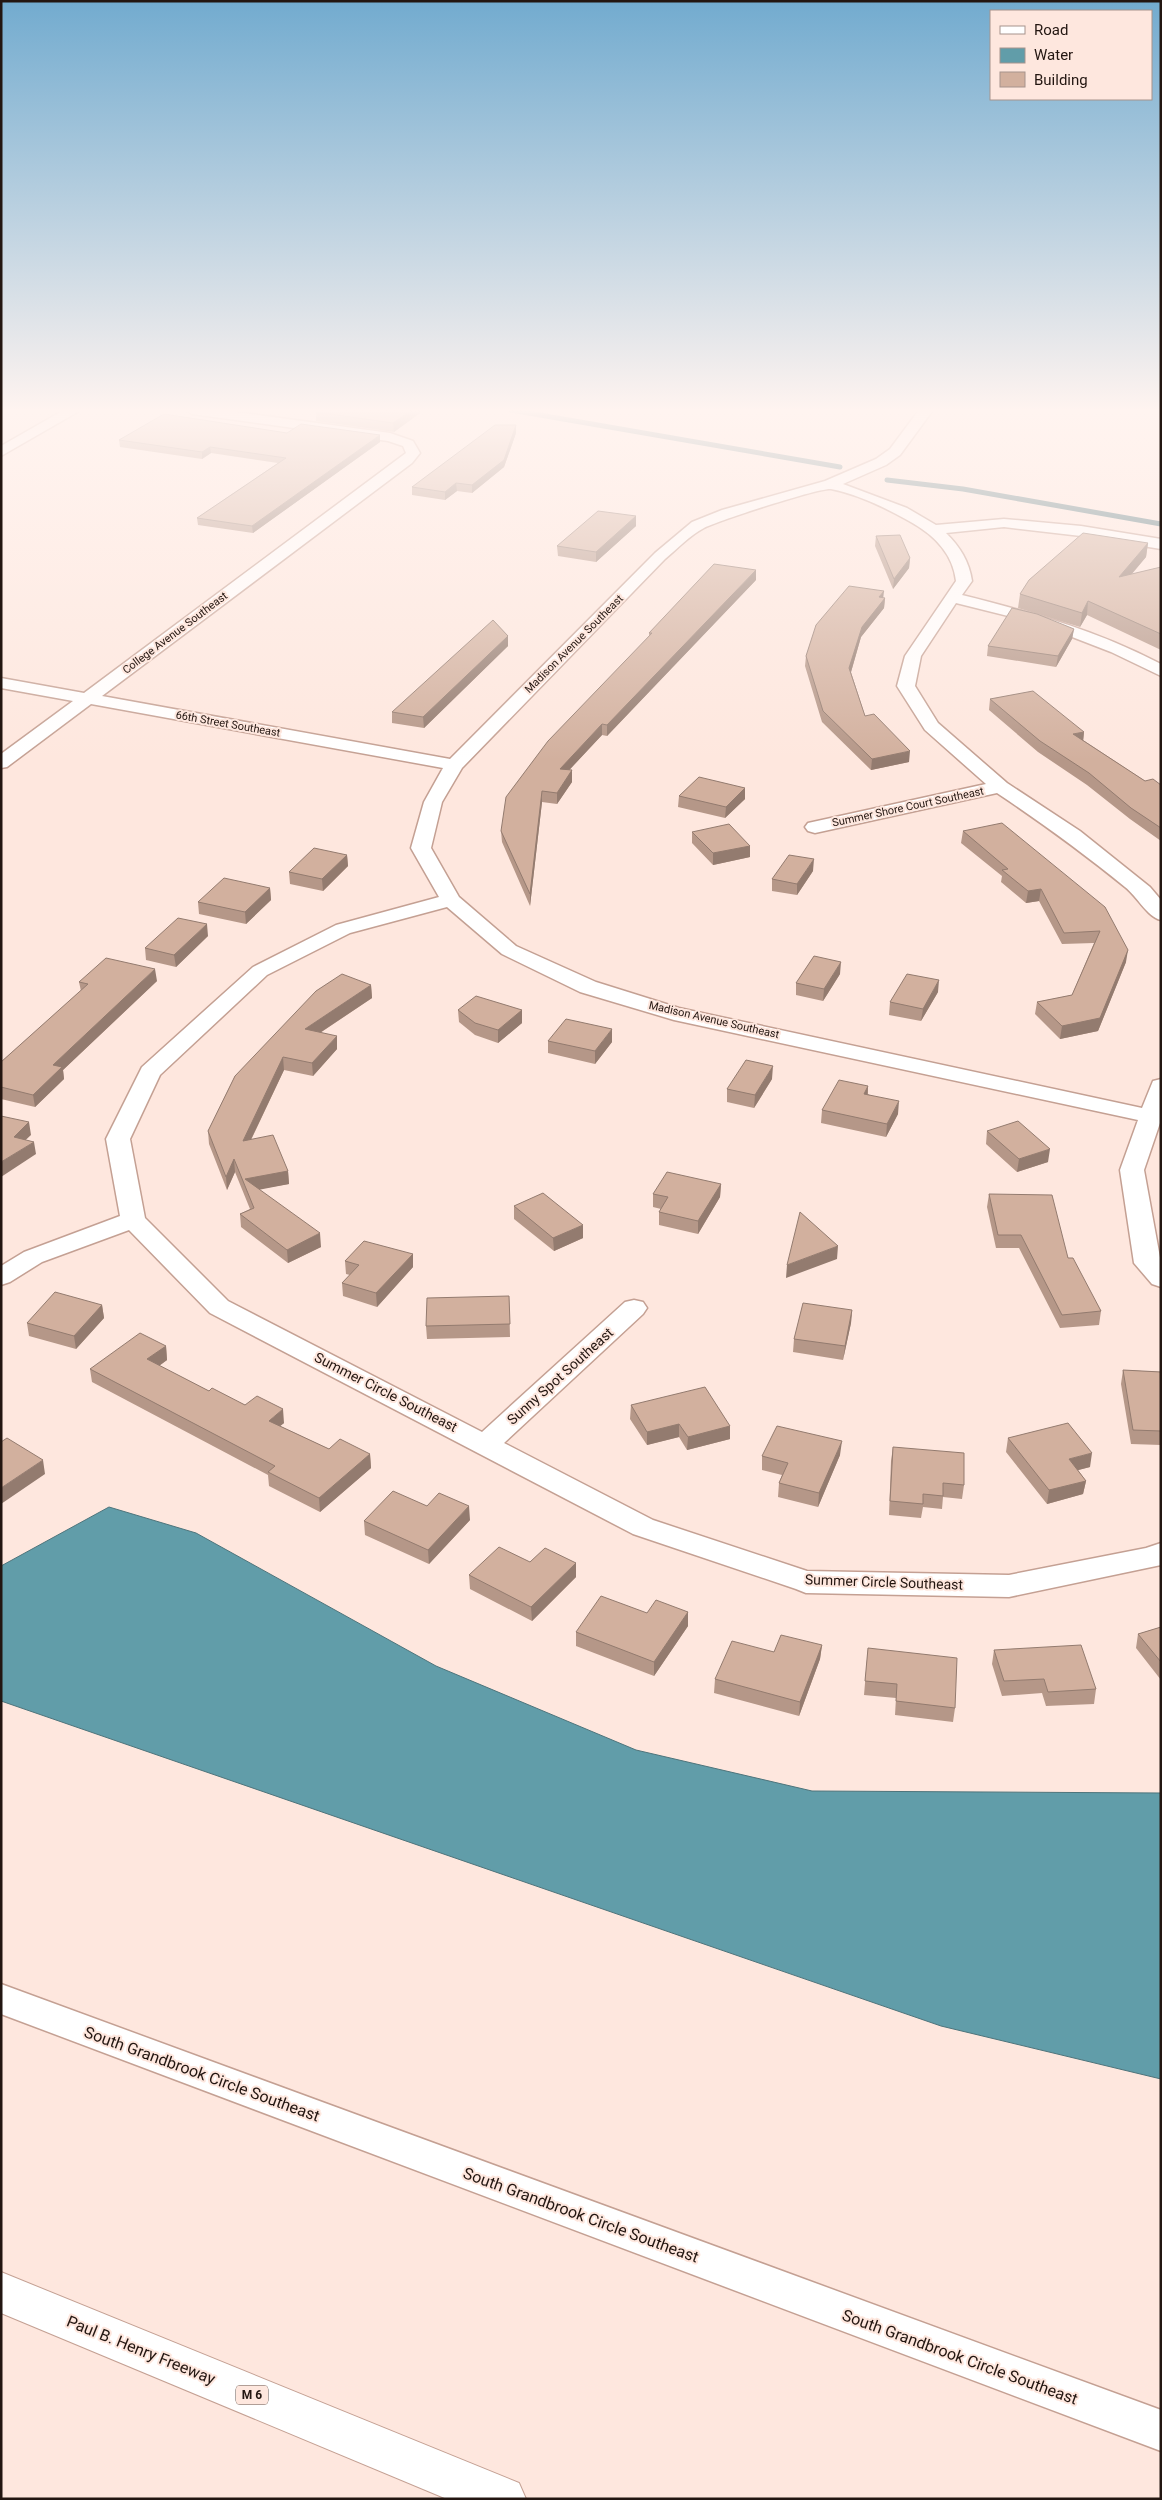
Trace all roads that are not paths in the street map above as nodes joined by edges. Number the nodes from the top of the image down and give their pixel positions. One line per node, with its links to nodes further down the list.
1 (318, 527): 11 (street, College Avenue Southeast)
2 (695, 527): 13 (street, Madison Avenue Southeast)
3 (927, 527): 6 (street)
4 (967, 527): 6 (street)
5 (1031, 527): 7 (street)
6 (933, 530): 8 (street)
7 (1161, 544)
8 (952, 598): 9 (street); 14 (street)
9 (1161, 671)
10 (1, 683): 11 (street, 66th Street Southeast)
11 (88, 698): 12 (street, College Avenue Southeast); 13 (street, 66th Street Southeast)
12 (1, 763)
13 (454, 765): 16 (street, Madison Avenue Southeast)
14 (1000, 788): 15 (street, Summer Shore Court Southeast); 17 (street)
15 (815, 827)
16 (451, 900): 19 (street, Madison Avenue Southeast); 20 (street)
17 (1161, 914)
18 (1161, 1086): 19 (street)
19 (1149, 1116): 22 (street)
20 (133, 1220): 21 (street); 24 (street, Summer Circle Southeast)
21 (1, 1277)
22 (1161, 1279)
23 (634, 1308): 24 (street, Sunny Spot Southeast)
24 (486, 1444): 25 (street, Summer Circle Southeast)
25 (1161, 1553)
26 (1, 1999): 28 (street, South Grandbrook Circle Southeast)
27 (1, 2292): 29 (highway, Paul B. Henry Freeway / M 6)
28 (1161, 2432)
29 (503, 2499)

